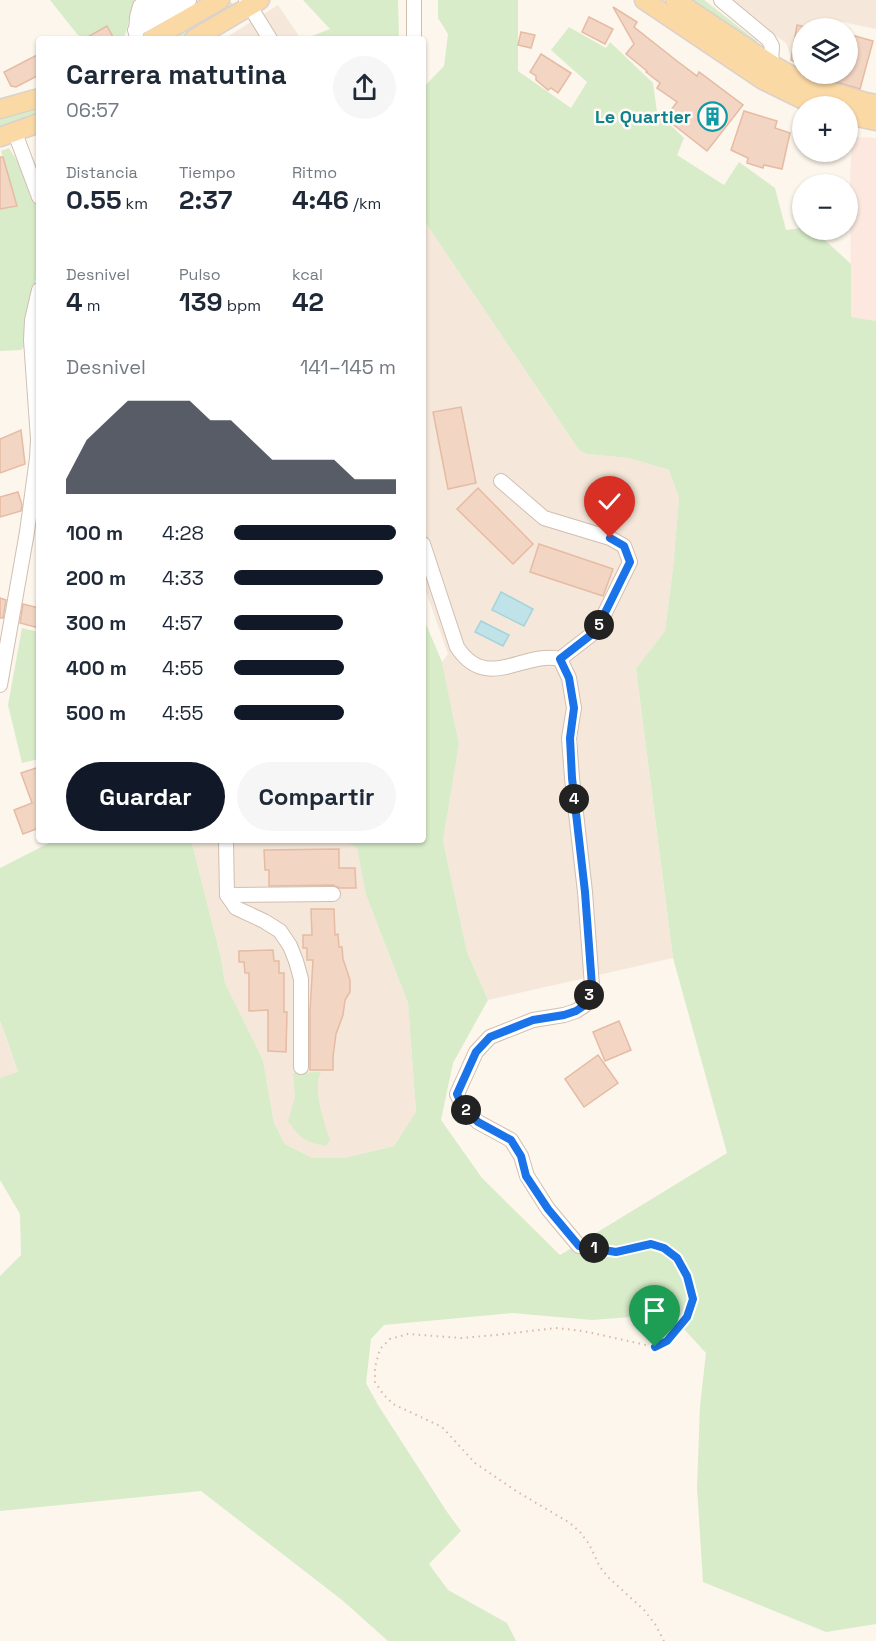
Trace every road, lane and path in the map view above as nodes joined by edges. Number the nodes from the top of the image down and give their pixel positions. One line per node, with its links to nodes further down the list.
1 (150, 0): 10 (street)
2 (168, 0): 10 (street)
3 (189, 0): 10 (street)
4 (219, 0): 11 (main road)
5 (414, 0): 14 (street)
6 (644, 0): 16 (main road)
7 (675, 0): 15 (main road)
8 (721, 0): 15 (street)
9 (251, 2): 12 (main road); 13 (street)
10 (136, 29)
11 (157, 36)
12 (199, 36)
13 (268, 36)
14 (414, 36)
15 (771, 64): 18 (main road)
16 (796, 96)
17 (36, 99): 19 (main road)
18 (876, 104)
19 (0, 109)
20 (858, 117): 21 (main road)
21 (876, 121)
22 (36, 124): 23 (main road)
23 (7, 135): 24 (street)
24 (36, 191)
25 (36, 303): 26 (street)
26 (36, 414)
27 (36, 471): 31 (street)
28 (501, 481): 30 (street)
29 (426, 553): 30 (street)
30 (560, 659): 36 (street)
31 (0, 685)
32 (226, 843): 34 (street)
33 (333, 894): 34 (street)
34 (227, 896): 35 (street)
35 (301, 1067)
36 (579, 1246): 37 (path)
37 (664, 1641)

